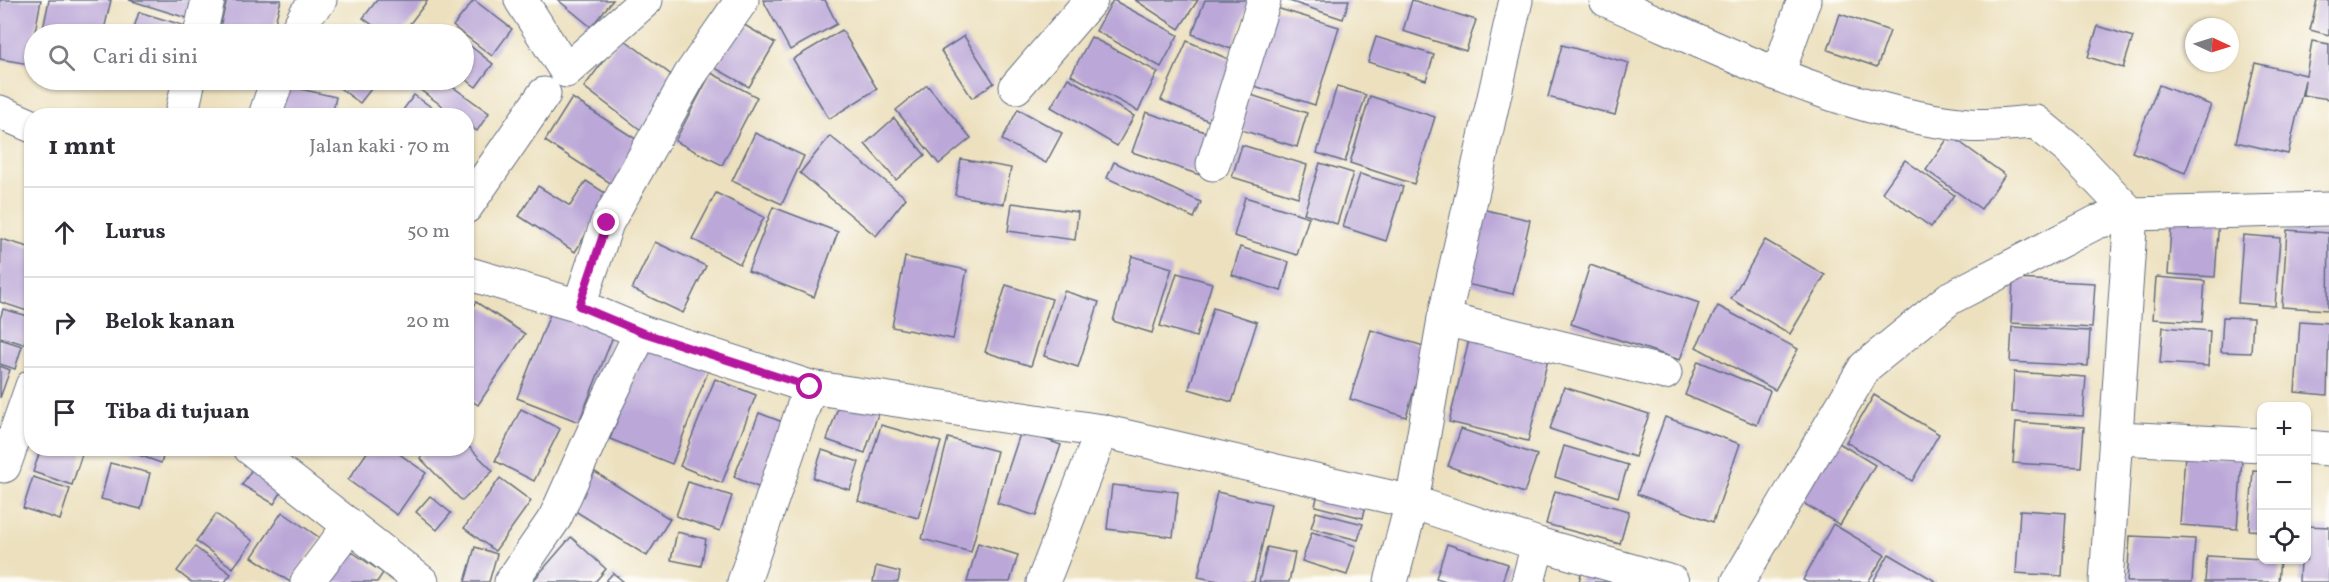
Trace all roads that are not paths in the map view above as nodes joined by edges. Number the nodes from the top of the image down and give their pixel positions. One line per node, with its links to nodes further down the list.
1 (208, 0): 11 (street)
2 (320, 0): 12 (street)
3 (521, 0): 4 (street)
4 (646, 0)
5 (742, 0): 27 (street)
6 (1091, 0): 14 (street)
7 (1264, 0): 22 (street)
8 (1516, 0): 28 (street)
9 (1605, 0): 13 (street)
10 (1804, 0): 13 (street)
11 (202, 24)
12 (300, 24)
13 (1778, 74): 25 (street)
14 (1016, 87)
15 (187, 90): 18 (street)
16 (274, 90): 19 (street)
17 (543, 94): 23 (street)
18 (183, 108)
19 (268, 108)
20 (0, 112): 21 (street)
21 (24, 122)
22 (1213, 164)
23 (474, 195)
24 (2329, 209): 25 (street)
25 (2131, 214): 34 (street); 51 (street)
26 (474, 275): 27 (street)
27 (579, 306): 29 (street)
28 (1444, 319): 30 (street); 40 (street)
29 (641, 332): 31 (street); 45 (street)
30 (1665, 373)
31 (810, 387): 33 (street); 46 (street)
32 (24, 409): 39 (street)
33 (1101, 431): 40 (street); 47 (street)
34 (2117, 438): 35 (street); 52 (street)
35 (2257, 445)
36 (2311, 447): 37 (street)
37 (2329, 449)
38 (266, 456): 41 (street)
39 (4, 466)
40 (1412, 502): 42 (street); 48 (street)
41 (350, 525): 43 (street); 44 (street)
42 (1538, 544): 49 (street); 50 (street)
43 (307, 582)
44 (422, 582)
45 (511, 582)
46 (744, 582)
47 (1043, 582)
48 (1392, 582)
49 (1528, 582)
50 (1672, 582)
51 (1738, 582)
52 (2106, 582)

